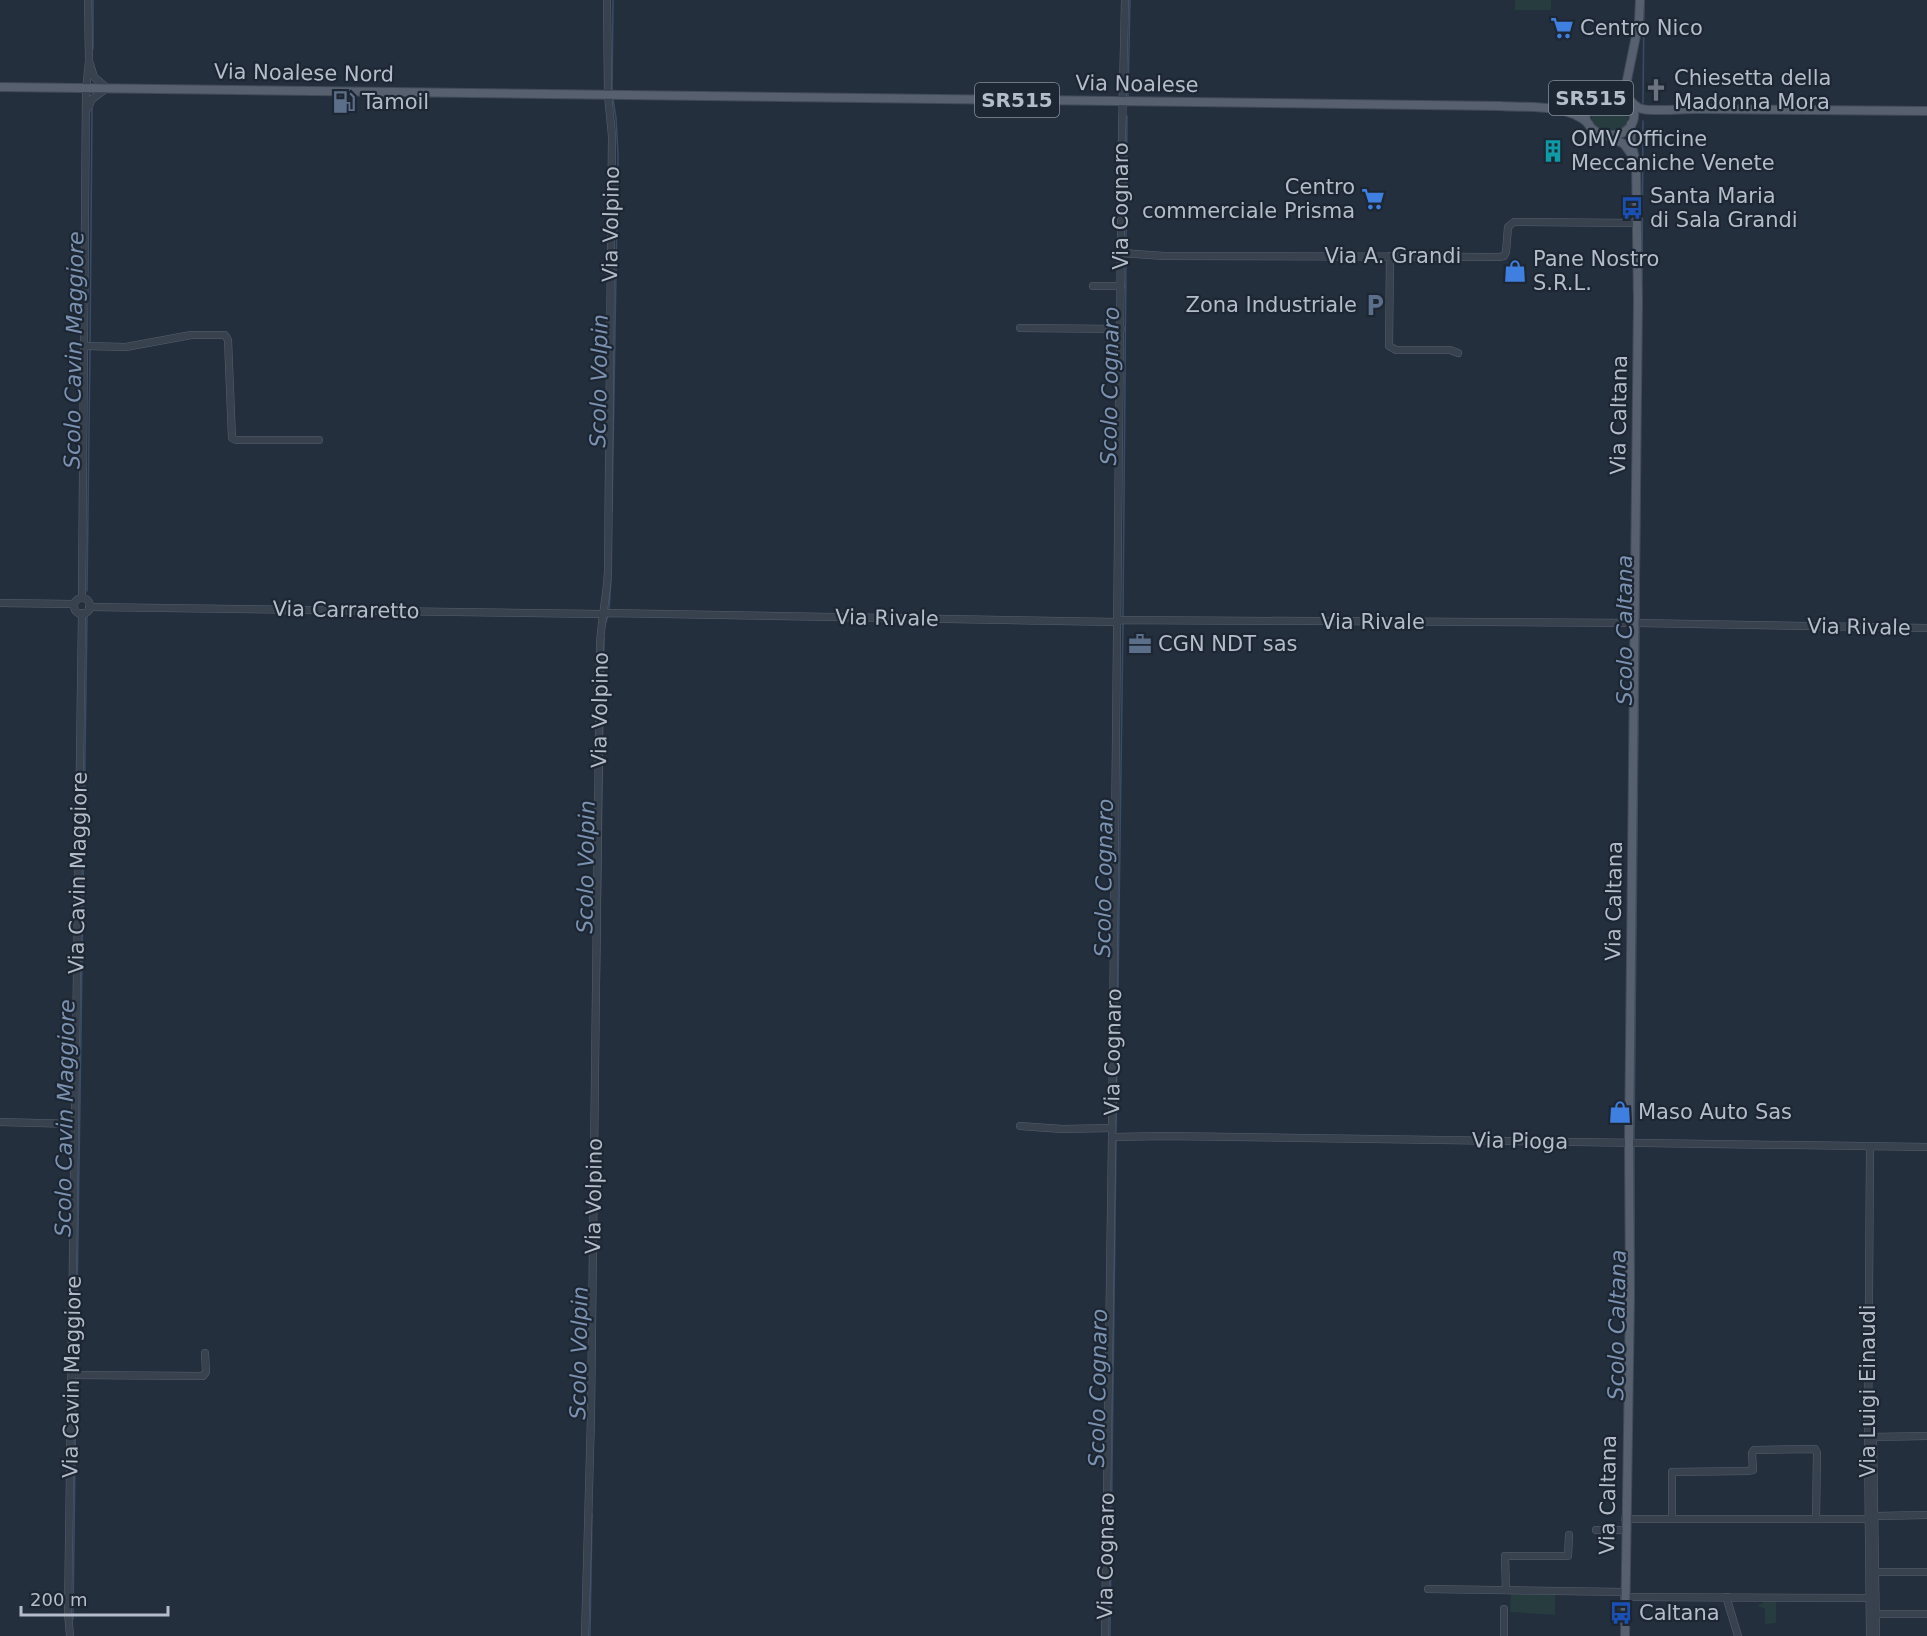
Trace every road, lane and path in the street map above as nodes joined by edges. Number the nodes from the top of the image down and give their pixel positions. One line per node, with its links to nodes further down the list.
1 (88, 0): 5 (street)
2 (607, 0): 12 (street, Via Volpino)
3 (1125, 0): 16 (street, Via Cognaro)
4 (1640, 0): 6 (main road)
5 (89, 61): 7 (street); 9 (street)
6 (1630, 65): 11 (main road); 15 (main road)
7 (94, 77): 9 (street); 10 (street)
8 (0, 87): 9 (main road, Via Noalese Nord)
9 (88, 88): 10 (main road, Via Noalese Nord); 14 (street); 19 (street)
10 (107, 88): 12 (main road, Via Noalese Nord); 14 (street)
11 (1609, 88): 13 (main road, Via Noalese / SR515); 15 (main road, SR515)
12 (608, 94): 16 (main road, Via Noalese / SR515); 39 (street, Via Volpino)
13 (1592, 96): 17 (main road, Via Noalese / SR515); 21 (main road, SR515)
14 (92, 99): 19 (street)
15 (1630, 100): 18 (main road, SR515); 22 (main road, SR515)
16 (1122, 102): 17 (main road, Via Noalese / SR515); 26 (street, Via Cognaro)
17 (1557, 109): 21 (main road, Via Noalese / SR515)
18 (1667, 110): 20 (main road, SR515); 22 (main road, SR515)
19 (87, 111): 32 (street)
20 (1927, 111)
21 (1589, 124): 23 (main road, Via Noalese / SR515)
22 (1631, 124): 23 (main road, SR515); 24 (main road, Via Caltana)
23 (1608, 136): 24 (main road, Via Caltana)
24 (1635, 167): 25 (main road, Via Caltana)
25 (1637, 223): 27 (street, Via A. Grandi); 42 (main road, Via Caltana)
26 (1121, 253): 27 (street, Via A. Grandi); 29 (street, Via Cognaro)
27 (1390, 256): 33 (street)
28 (1093, 286): 29 (street)
29 (1121, 286): 31 (street, Via Cognaro)
30 (1020, 328): 31 (street)
31 (1121, 329): 41 (street, Via Cognaro)
32 (89, 346): 34 (street); 35 (street)
33 (1458, 353)
34 (320, 440)
35 (82, 598): 37 (street); 38 (street)
36 (0, 603): 37 (street)
37 (74, 604): 40 (street)
38 (89, 607): 39 (street, Via Carraretto); 40 (street)
39 (606, 613): 41 (street, Via Rivale); 75 (street, Via Volpino)
40 (82, 614): 45 (street, Via Cavin Maggiore)
41 (1118, 621): 42 (street, Via Rivale); 47 (street, Via Cognaro)
42 (1638, 623): 43 (street, Via Rivale); 49 (main road, Via Caltana)
43 (1927, 628)
44 (0, 1122): 45 (street)
45 (75, 1124): 53 (street, Via Cavin Maggiore)
46 (1020, 1126): 47 (street)
47 (1112, 1128): 48 (street, Via Cognaro)
48 (1112, 1137): 49 (street, Via Pioga); 76 (street, Via Cognaro)
49 (1629, 1142): 50 (street, Via Pioga); 59 (main road, Via Caltana)
50 (1870, 1146): 51 (street, Via Pioga); 55 (street, Via Luigi Einaudi)
51 (1927, 1147)
52 (205, 1353): 53 (street)
53 (75, 1375): 74 (street, Via Cavin Maggiore)
54 (1927, 1436): 55 (street)
55 (1870, 1437): 58 (street, Via Luigi Einaudi)
56 (1927, 1515): 58 (street)
57 (1672, 1518): 59 (street); 60 (street); 60 (street)
58 (1871, 1518): 60 (street); 64 (street, Via Luigi Einaudi)
59 (1625, 1519): 62 (main road, Via Caltana)
60 (1816, 1519)
61 (1596, 1530): 62 (street)
62 (1625, 1530): 68 (main road, Via Caltana)
63 (1569, 1535): 67 (street)
64 (1872, 1572): 65 (street); 70 (street, Via Luigi Einaudi); 72 (street, Via Luigi Einaudi)
65 (1927, 1572)
66 (1428, 1589): 67 (street)
67 (1506, 1590): 68 (street)
68 (1624, 1594): 69 (street); 78 (main road, Via Caltana)
69 (1728, 1597): 70 (street); 79 (street)
70 (1869, 1598): 72 (street, Via Luigi Einaudi)
71 (1504, 1609): 77 (street)
72 (1873, 1614): 73 (street); 80 (street, Via Luigi Einaudi); 81 (street, Via Luigi Einaudi)
73 (1927, 1614)
74 (70, 1636)
75 (585, 1636)
76 (1105, 1636)
77 (1504, 1636)
78 (1624, 1636)
79 (1738, 1636)
80 (1870, 1636)
81 (1876, 1636)

